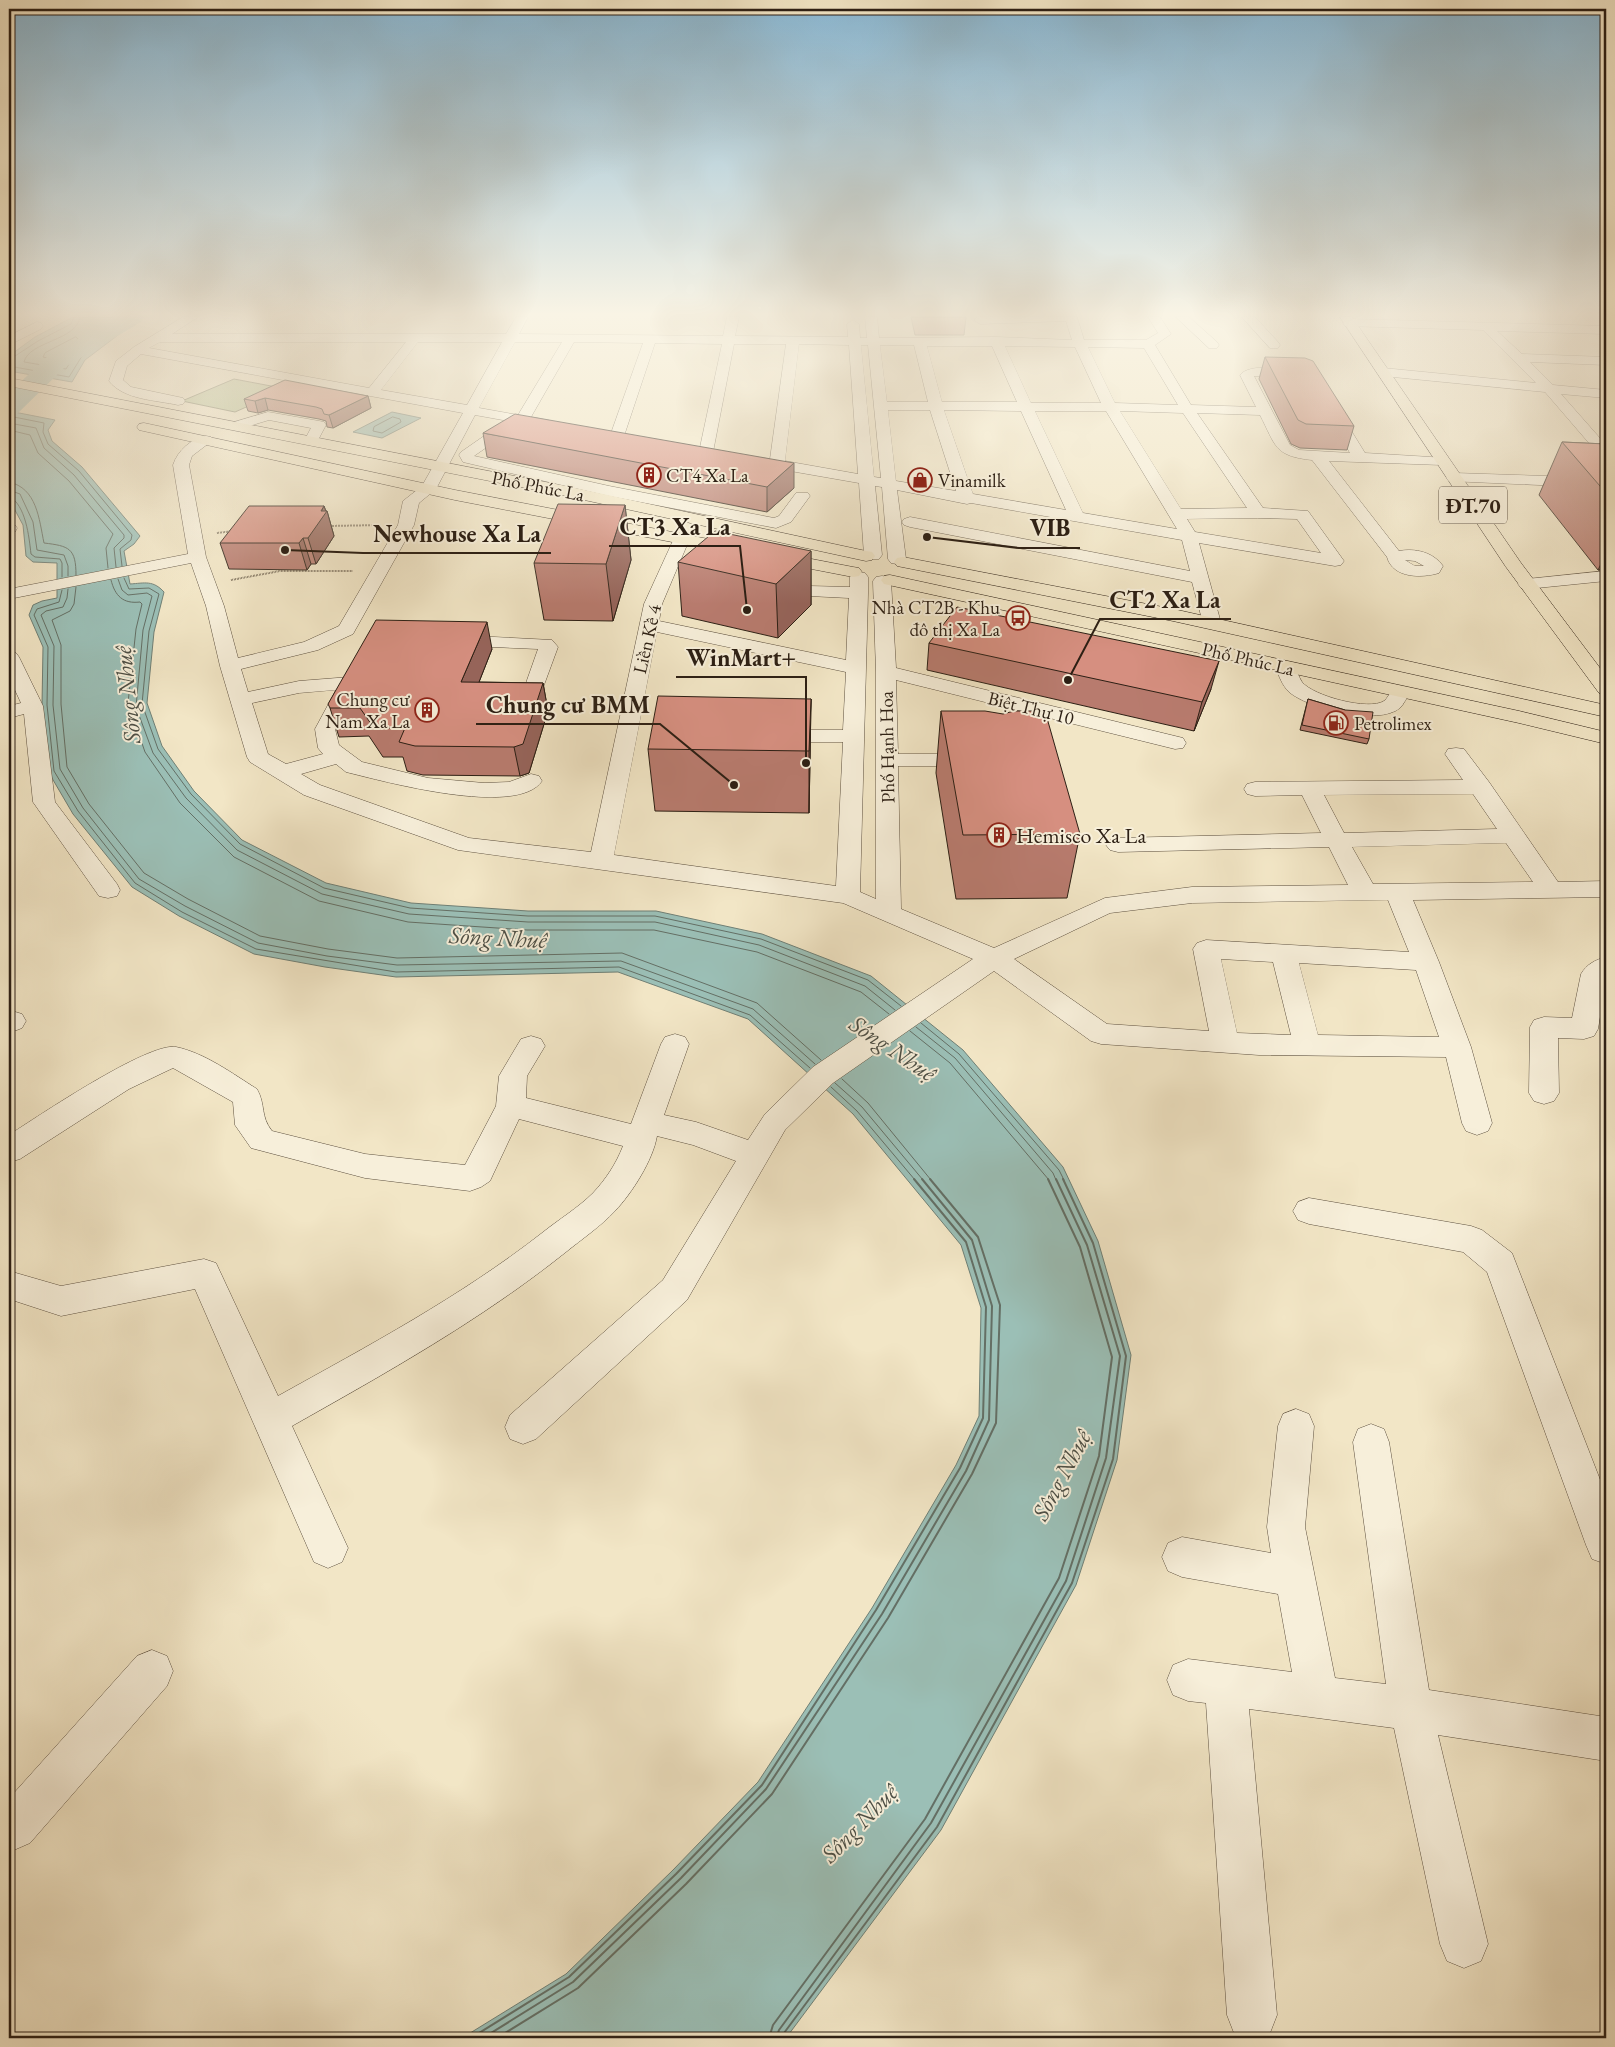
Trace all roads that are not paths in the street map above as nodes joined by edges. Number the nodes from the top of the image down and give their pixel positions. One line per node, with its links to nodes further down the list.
1 (167, 413): 35 (main road, Phố Phúc La)
2 (468, 413): 35 (street)
3 (482, 413): 18 (street)
4 (526, 413): 18 (street)
5 (625, 413): 23 (street)
6 (714, 413): 27 (street)
7 (784, 413): 34 (street)
8 (860, 413): 37 (street)
9 (881, 413): 39 (street)
10 (938, 413): 43 (street)
11 (1030, 413): 46 (street)
12 (1114, 413): 45 (street)
13 (1189, 413): 44 (street)
14 (1267, 413): 30 (street)
15 (1333, 413): 31 (street)
16 (1410, 413): 33 (main road, ĐT.70)
17 (1570, 413): 28 (street)
18 (522, 420): 20 (street)
19 (128, 424): 24 (main road, Phố Phúc La)
20 (560, 426)
21 (502, 430): 41 (street)
22 (598, 433): 23 (street)
23 (617, 436): 25 (street)
24 (206, 440): 40 (main road, Phố Phúc La); 50 (street)
25 (635, 440)
26 (688, 449): 27 (street)
27 (706, 452): 29 (street)
28 (1606, 454)
29 (724, 455)
30 (1317, 456): 31 (street); 52 (street)
31 (1360, 457): 33 (street)
32 (742, 458): 34 (street)
33 (1442, 462): 36 (main road, ĐT.70)
34 (777, 465): 37 (street)
35 (440, 466): 40 (street); 41 (main road, Phố Phúc La)
36 (1454, 478): 38 (street); 59 (main road, ĐT.70)
37 (866, 479): 39 (street); 51 (street)
38 (1606, 483)
39 (889, 484): 43 (street); 53 (street)
40 (428, 489): 49 (main road, Phố Phúc La); 65 (street)
41 (603, 494): 42 (street); 51 (main road, Phố Phúc La)
42 (802, 496)
43 (967, 498): 46 (street)
44 (1258, 513): 45 (street); 48 (street)
45 (1178, 514): 48 (street)
46 (1077, 517): 48 (street)
47 (910, 522): 55 (street)
48 (1190, 536): 55 (street)
49 (682, 538): 57 (main road, Phố Phúc La); 62 (street, Liền Kề 4)
50 (195, 547): 60 (street); 65 (street)
51 (869, 556): 53 (main road, Phố Phúc La); 57 (main road)
52 (1395, 557)
53 (900, 560): 58 (main road); 61 (main road, Phố Phúc La)
54 (1606, 576): 59 (street)
55 (1201, 578): 61 (street)
56 (760, 581): 57 (street)
57 (857, 581): 58 (main road, Phố Phúc La); 66 (street, Phố Hạnh Hoa)
58 (886, 581): 67 (street, Phố Hạnh Hoa); 76 (main road, Phố Phúc La)
59 (1527, 584): 68 (main road, ĐT.70)
60 (9, 594)
61 (1212, 623): 72 (main road, Phố Phúc La)
62 (649, 625): 66 (street); 90 (street, Liền Kề 4)
63 (435, 640): 70 (street)
64 (9, 657): 71 (street)
65 (230, 666): 69 (street)
66 (856, 668): 75 (street, Phố Hạnh Hoa)
67 (886, 672): 77 (street, Biệt Thự 10); 80 (street, Phố Hạnh Hoa)
68 (1606, 689)
69 (240, 699): 79 (street); 82 (street)
70 (530, 700)
71 (33, 706): 73 (street); 92 (street)
72 (1606, 711)
73 (9, 712)
74 (755, 736): 75 (street)
75 (854, 736): 96 (street, Phố Hạnh Hoa)
76 (1606, 738)
77 (1175, 743)
78 (1456, 754): 84 (street)
79 (340, 756): 82 (street); 83 (street)
80 (888, 760): 81 (street); 97 (street, Phố Hạnh Hoa)
81 (995, 767)
82 (283, 772): 90 (street)
83 (531, 781)
84 (1481, 787): 85 (street); 87 (street)
85 (1310, 788): 86 (street); 88 (street)
86 (1255, 789)
87 (1515, 836): 88 (street); 93 (street)
88 (1337, 840): 89 (street); 95 (street)
89 (1118, 845)
90 (601, 861): 96 (street)
91 (1606, 889): 93 (street)
92 (108, 890)
93 (1551, 890): 94 (street)
94 (1398, 892): 95 (street); 100 (street)
95 (1365, 893): 99 (street)
96 (848, 896): 97 (street)
97 (889, 914): 99 (street)
98 (1284, 954): 100 (street); 102 (street); 104 (street)
99 (994, 958): 102 (street); 112 (street)
100 (1426, 962): 106 (street)
101 (1606, 966): 107 (street)
102 (1225, 1042): 104 (street)
103 (675, 1044): 110 (street)
104 (1307, 1045): 106 (street)
105 (531, 1046): 108 (street)
106 (1457, 1047): 109 (street)
107 (1544, 1093)
108 (511, 1106): 110 (street); 111 (street)
109 (1477, 1123)
110 (644, 1130): 112 (street); 115 (street)
111 (9, 1150)
112 (755, 1156): 117 (street)
113 (1309, 1211): 119 (street)
114 (9, 1285): 115 (street)
115 (270, 1419): 120 (street)
116 (1296, 1426): 122 (street)
117 (524, 1427)
118 (1372, 1442): 125 (street)
119 (1606, 1544)
120 (328, 1548)
121 (1182, 1556): 122 (street)
122 (1296, 1577): 124 (street)
123 (152, 1671): 127 (street)
124 (1318, 1697): 125 (street); 129 (street)
125 (1412, 1709): 126 (street); 128 (street)
126 (1606, 1739)
127 (9, 1814)
128 (1464, 1944)
129 (1252, 2015)

